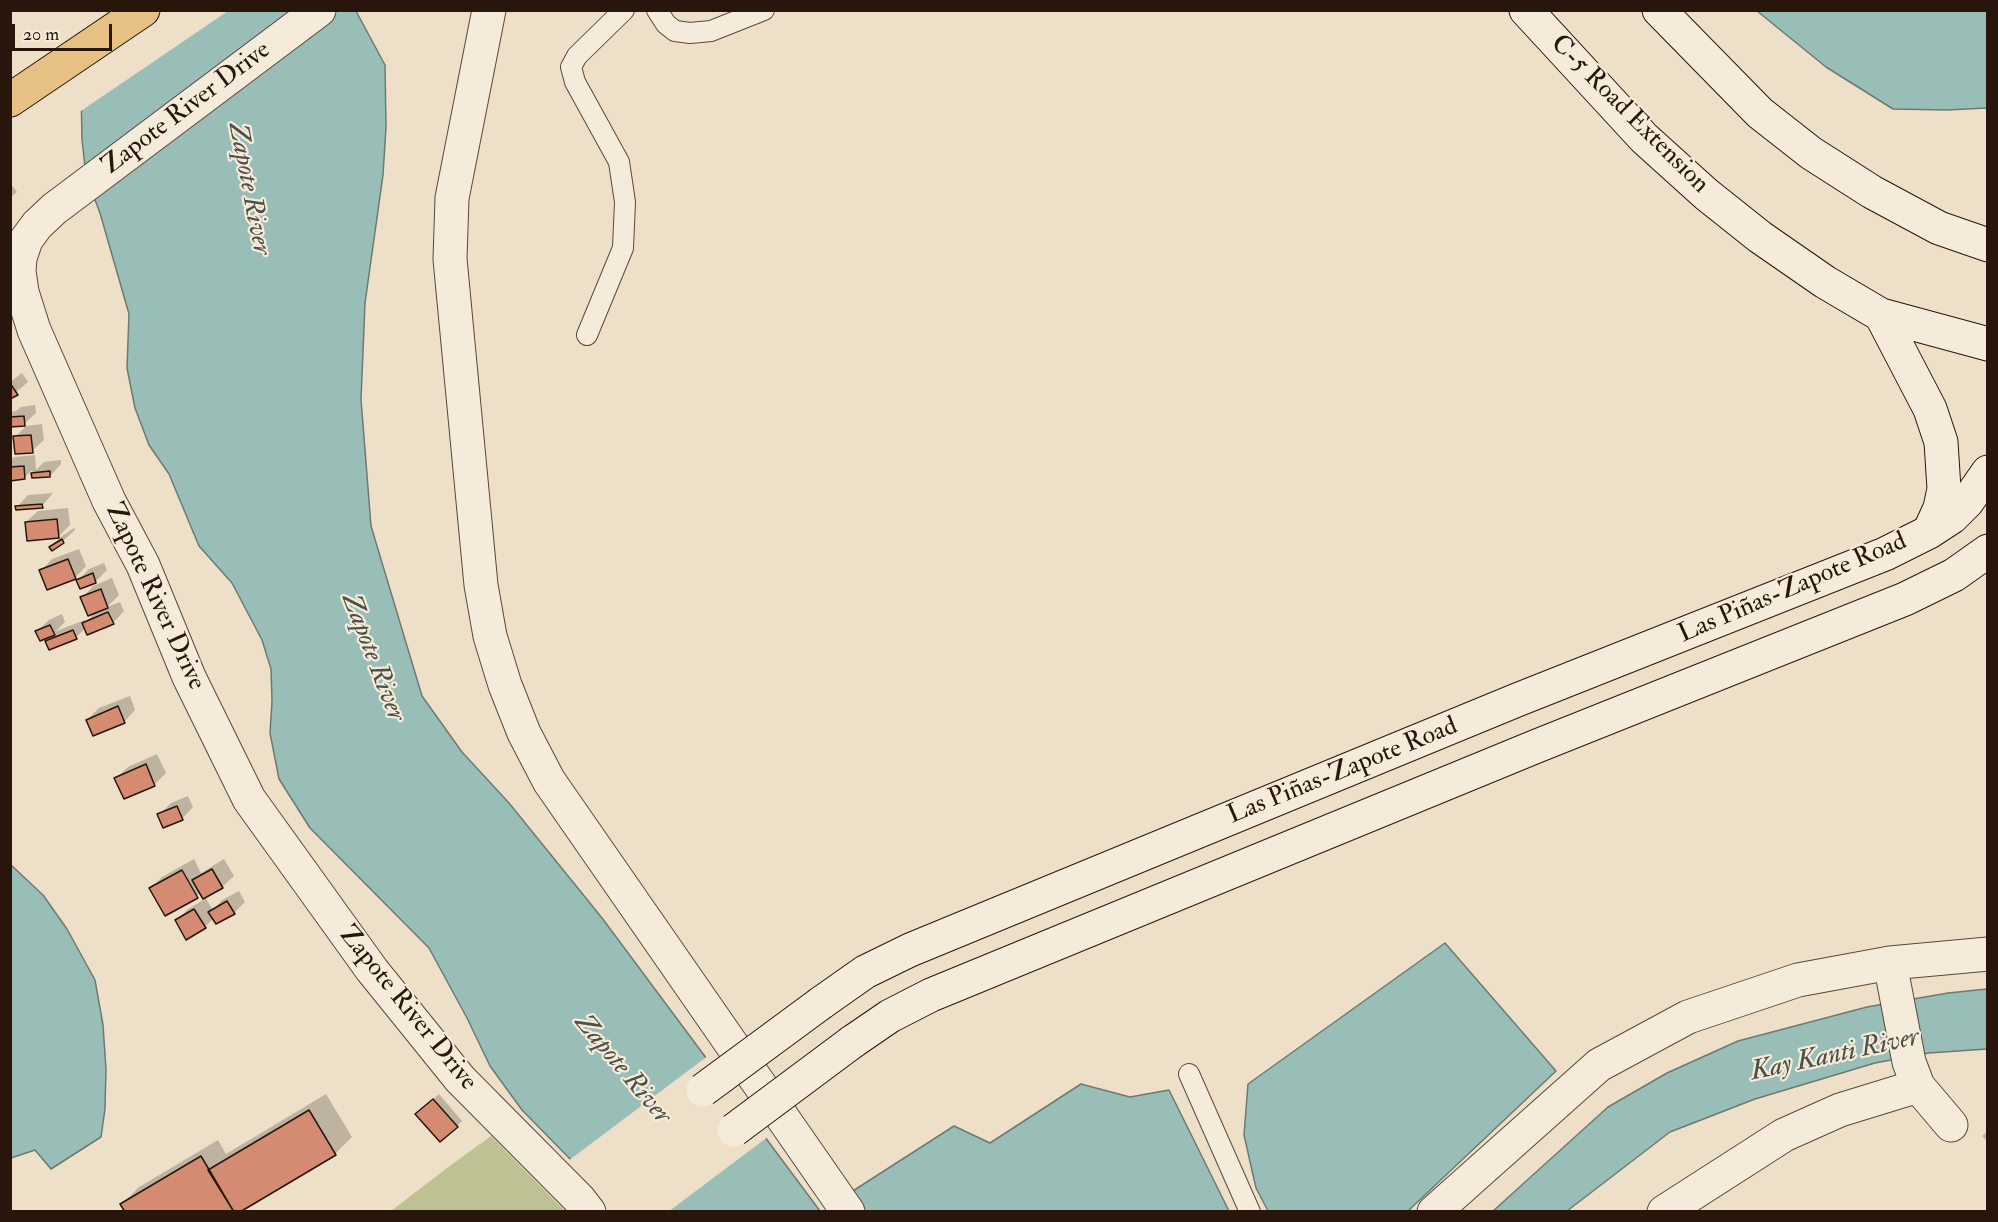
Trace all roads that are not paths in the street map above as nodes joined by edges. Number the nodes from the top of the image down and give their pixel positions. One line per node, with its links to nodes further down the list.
1 (143, 10): 9 (highway)
2 (319, 10): 24 (main road, Zapote River Drive)
3 (489, 10): 25 (main road)
4 (624, 10): 12 (lane)
5 (657, 10): 6 (lane)
6 (764, 10)
7 (1526, 10): 11 (main road, C-5 Road Extension)
8 (1659, 10): 10 (main road)
9 (10, 100)
10 (1988, 245)
11 (1881, 315): 13 (main road, C-5 Road Extension); 15 (main road)
12 (587, 335)
13 (1988, 344)
14 (1988, 472): 15 (main road, Las Piñas-Zapote Road)
15 (1929, 532): 21 (main road, Las Piñas-Zapote Road, bridge)
16 (1988, 551): 23 (main road, Las Piñas-Zapote Road, bridge)
17 (1988, 954): 18 (main road)
18 (1891, 974): 20 (main road); 27 (main road)
19 (1189, 1074): 26 (lane)
20 (1914, 1074): 22 (main road); 28 (main road)
21 (703, 1090)
22 (1951, 1125)
23 (734, 1130)
24 (590, 1212)
25 (848, 1212)
26 (1250, 1212)
27 (1434, 1212)
28 (1664, 1212)

